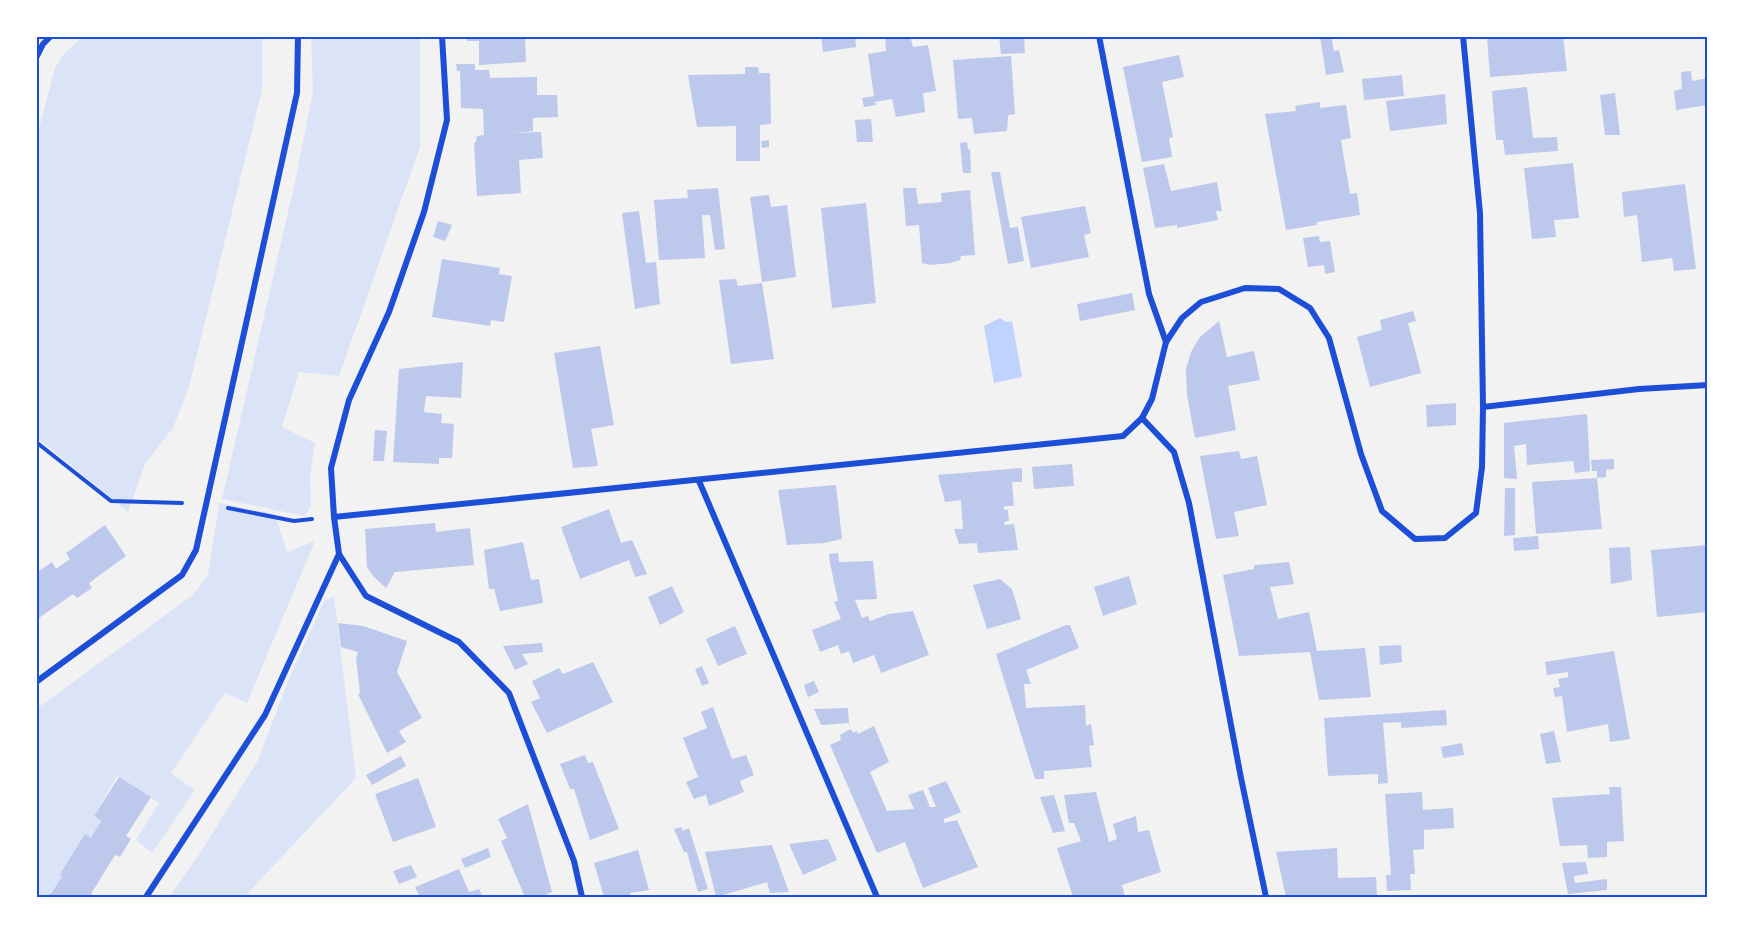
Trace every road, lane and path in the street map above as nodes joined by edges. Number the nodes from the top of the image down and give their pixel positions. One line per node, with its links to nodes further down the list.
1 (51, 36): 6 (street)
2 (298, 36): 13 (street)
3 (442, 36): 14 (street)
4 (1099, 36): 7 (street)
5 (1463, 36): 9 (street)
6 (36, 58)
7 (1166, 342): 9 (street); 10 (street)
8 (1708, 385): 9 (street)
9 (1483, 407)
10 (1142, 418): 12 (street); 21 (street)
11 (36, 442): 13 (path)
12 (699, 481): 14 (street); 20 (street)
13 (208, 504): 15 (path); 17 (street)
14 (334, 517): 16 (street)
15 (294, 521)
16 (339, 554): 18 (street); 19 (street)
17 (36, 682)
18 (146, 897)
19 (582, 897)
20 (877, 897)
21 (1266, 897)

